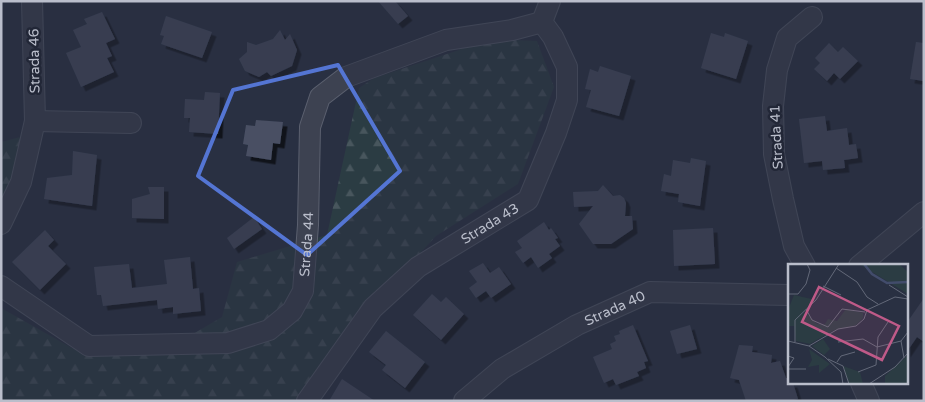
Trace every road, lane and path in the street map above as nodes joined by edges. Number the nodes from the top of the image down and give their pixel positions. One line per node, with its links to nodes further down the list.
1 (32, 1): 5 (street, Strada 46)
2 (550, 1): 4 (street)
3 (812, 17): 9 (street, Strada 41)
4 (542, 22): 11 (street, Strada 44); 14 (street, Strada 43)
5 (35, 121): 6 (street); 8 (street, Strada 46)
6 (131, 123)
7 (924, 212): 10 (street)
8 (1, 224)
9 (804, 264)
10 (861, 264)
11 (1, 286)
12 (788, 295): 15 (street, Strada 40)
13 (861, 384): 16 (street)
14 (307, 401)
15 (464, 401)
16 (869, 401)

